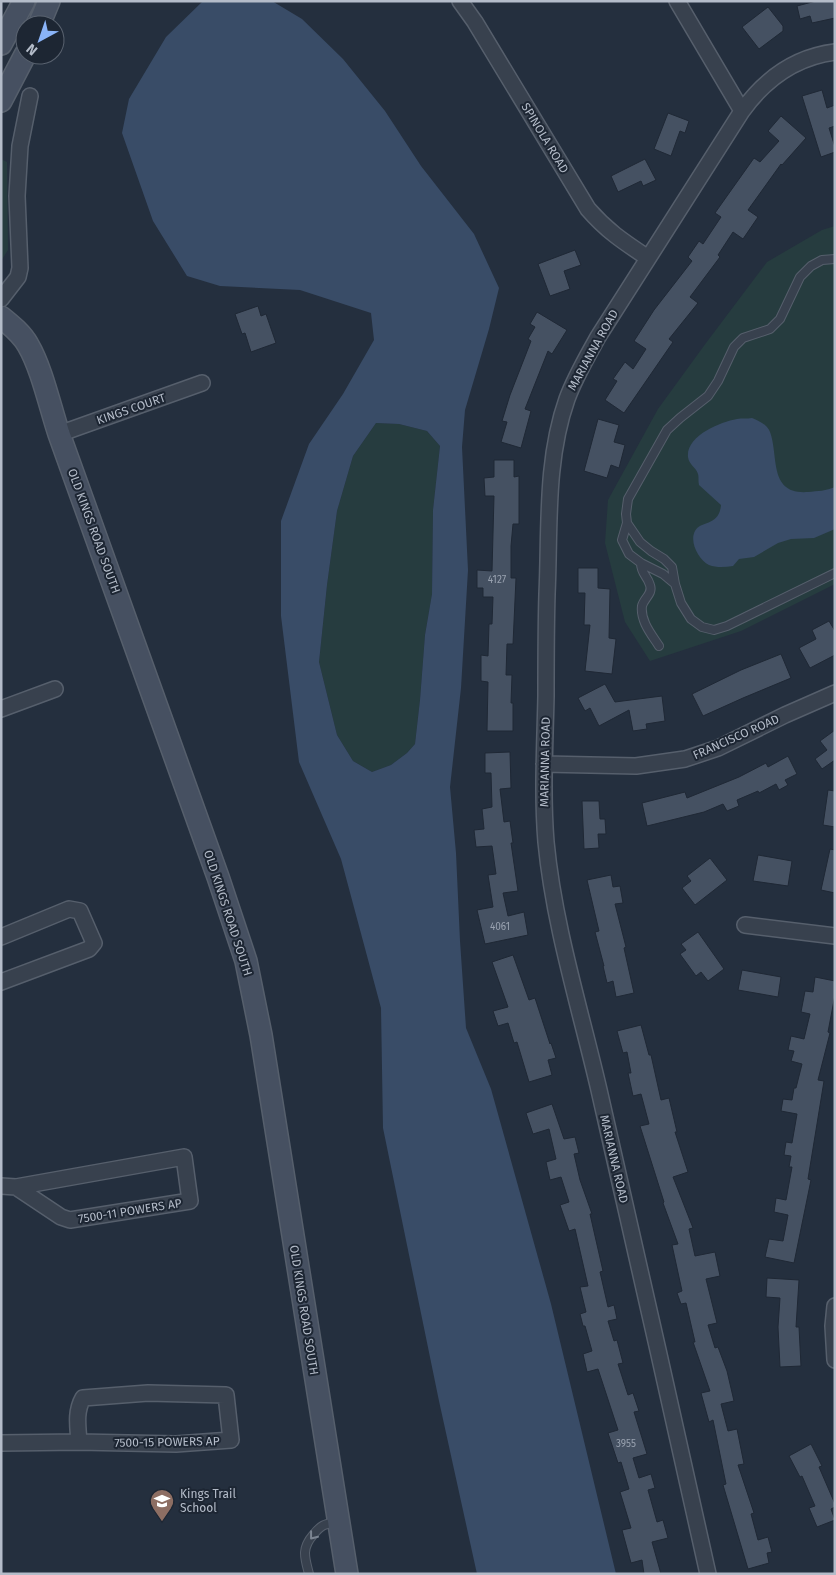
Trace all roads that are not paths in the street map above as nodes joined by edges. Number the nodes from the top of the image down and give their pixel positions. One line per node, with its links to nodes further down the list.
1 (24, 1): 6 (street)
2 (49, 1): 5 (street)
3 (460, 1): 12 (street, SPINOLA ROAD)
4 (677, 1): 11 (street)
5 (43, 15)
6 (1, 44)
7 (835, 52): 11 (street, MARIANNA ROAD)
8 (20, 65): 10 (street)
9 (30, 96): 14 (street)
10 (1, 101)
11 (742, 111): 12 (street, MARIANNA ROAD)
12 (648, 258): 26 (street, MARIANNA ROAD)
13 (835, 259): 18 (lane)
14 (1, 299)
15 (1, 317): 17 (street, OLD KINGS ROAD SOUTH)
16 (202, 383): 17 (street, KINGS COURT)
17 (59, 434): 36 (street, OLD KINGS ROAD SOUTH)
18 (627, 523): 19 (lane); 21 (lane)
19 (641, 563): 21 (lane); 22 (lane)
20 (835, 574): 21 (lane)
21 (675, 584)
22 (659, 646)
23 (55, 689): 25 (street)
24 (835, 694): 26 (street, FRANCISCO ROAD)
25 (1, 709)
26 (544, 764): 39 (street, MARIANNA ROAD)
27 (745, 925): 28 (street)
28 (835, 936)
29 (1, 937): 30 (street)
30 (1, 982)
31 (9, 1186): 31 (street, 7500-11 POWERS AP)
32 (835, 1306): 33 (street)
33 (835, 1360)
34 (78, 1442): 34 (street, 7500-15 POWERS AP); 35 (street, 7500-15 POWERS AP)
35 (1, 1443)
36 (338, 1521): 37 (lane, one-way to 37); 38 (street, OLD KINGS ROAD SOUTH)
37 (309, 1574)
38 (347, 1574)
39 (708, 1574)

